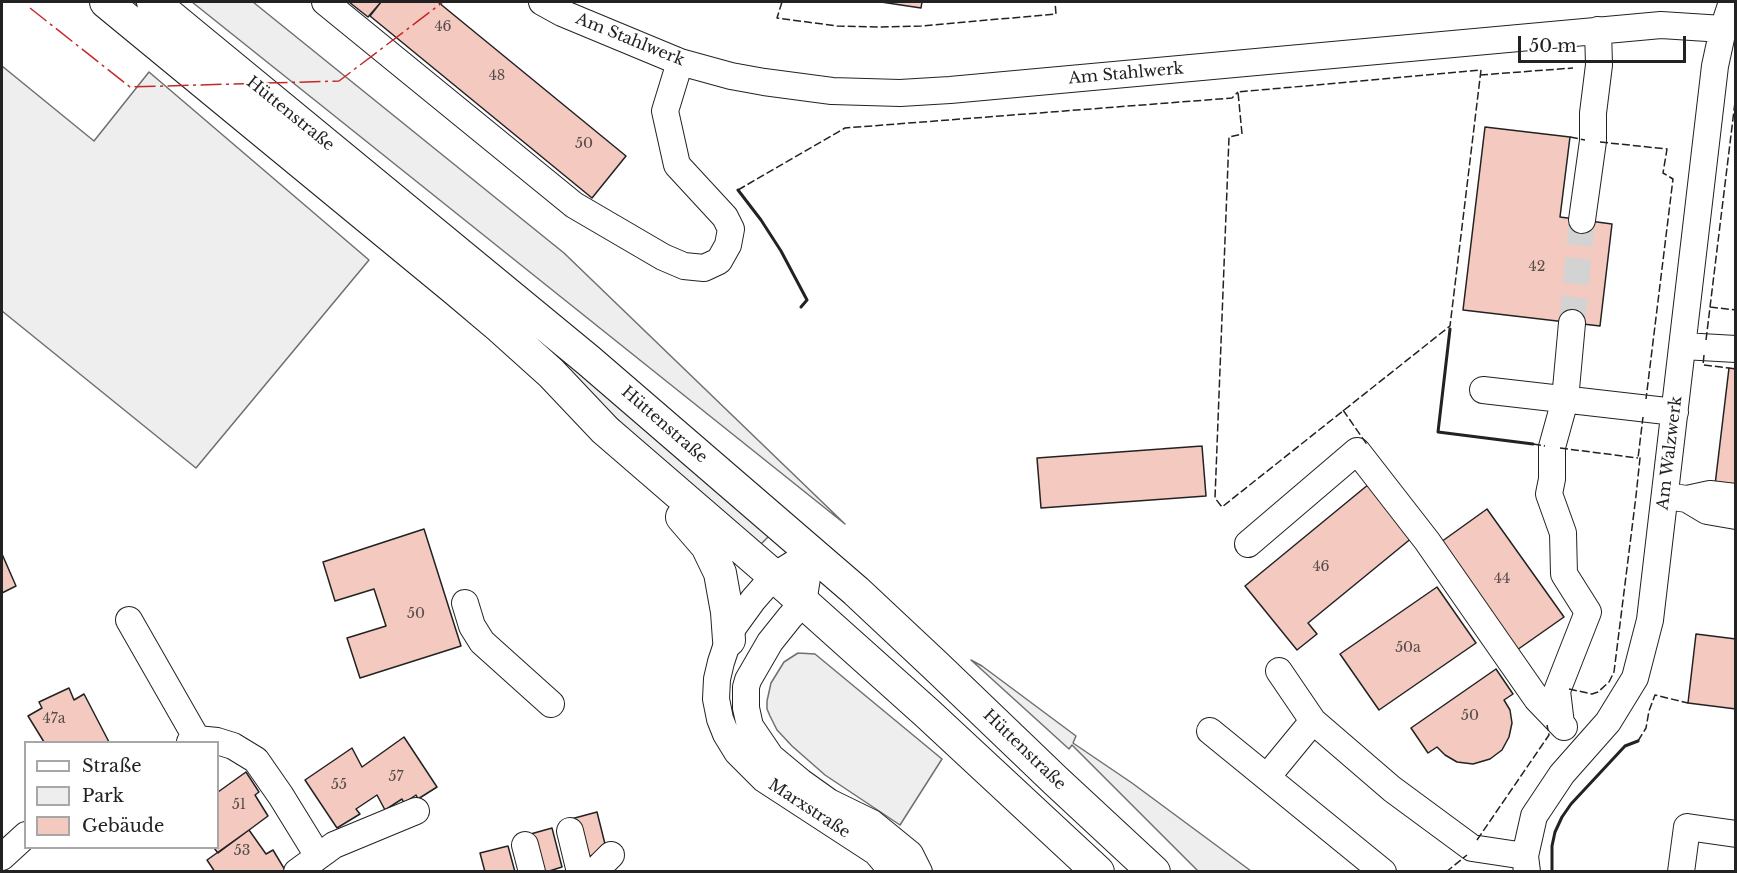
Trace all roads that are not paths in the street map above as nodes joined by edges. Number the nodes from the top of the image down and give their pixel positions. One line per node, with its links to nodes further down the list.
1 (106, 2): 17 (main road, Hüttenstraße)
2 (153, 2): 22 (main road, Hüttenstraße)
3 (325, 2): 8 (street)
4 (542, 2): 8 (street, Am Stahlwerk)
5 (1732, 2): 6 (street, Am Walzwerk)
6 (1723, 28): 7 (street, Am Stahlwerk); 9 (street, Am Walzwerk)
7 (1598, 30): 8 (street, Am Stahlwerk); 10 (street)
8 (680, 62)
9 (1725, 67): 12 (street, Am Walzwerk)
10 (1582, 220)
11 (1572, 323): 15 (street)
12 (1683, 346): 13 (street); 16 (street, Am Walzwerk)
13 (1732, 351)
14 (1483, 390): 15 (street)
15 (1565, 399): 16 (street); 31 (street)
16 (1675, 411): 19 (street, Am Walzwerk)
17 (605, 430): 23 (main road, Hüttenstraße); 27 (main road)
18 (1736, 497): 19 (street)
19 (1676, 498): 20 (street); 36 (street, Am Walzwerk)
20 (1736, 516)
21 (1248, 544): 31 (street)
22 (811, 553): 23 (street, Marxstraße); 25 (street); 52 (main road, Hüttenstraße)
23 (774, 576): 25 (main road, Hüttenstraße); 27 (street, Marxstraße)
24 (465, 603): 29 (street)
25 (803, 603): 50 (street, Marxstraße); 51 (main road, Hüttenstraße)
26 (129, 620): 33 (street)
27 (729, 640): 49 (street, Marxstraße)
28 (1279, 671): 30 (street)
29 (550, 704)
30 (1313, 721): 37 (street); 45 (street)
31 (1561, 724): 36 (street)
32 (1210, 731): 37 (street)
33 (194, 741): 34 (street)
34 (217, 741)
35 (219, 742): 43 (street)
36 (1584, 751): 45 (street, Am Walzwerk)
37 (1268, 777): 53 (street)
38 (416, 811): 43 (street)
39 (570, 831): 48 (street)
40 (1736, 834): 54 (street)
41 (24, 837): 44 (street)
42 (525, 845): 47 (street)
43 (318, 856): 46 (street)
44 (2, 857)
45 (1526, 864)
46 (297, 872)
47 (532, 872)
48 (580, 872)
49 (893, 872)
50 (919, 872)
51 (1098, 872)
52 (1154, 872)
53 (1383, 872)
54 (1681, 872)

